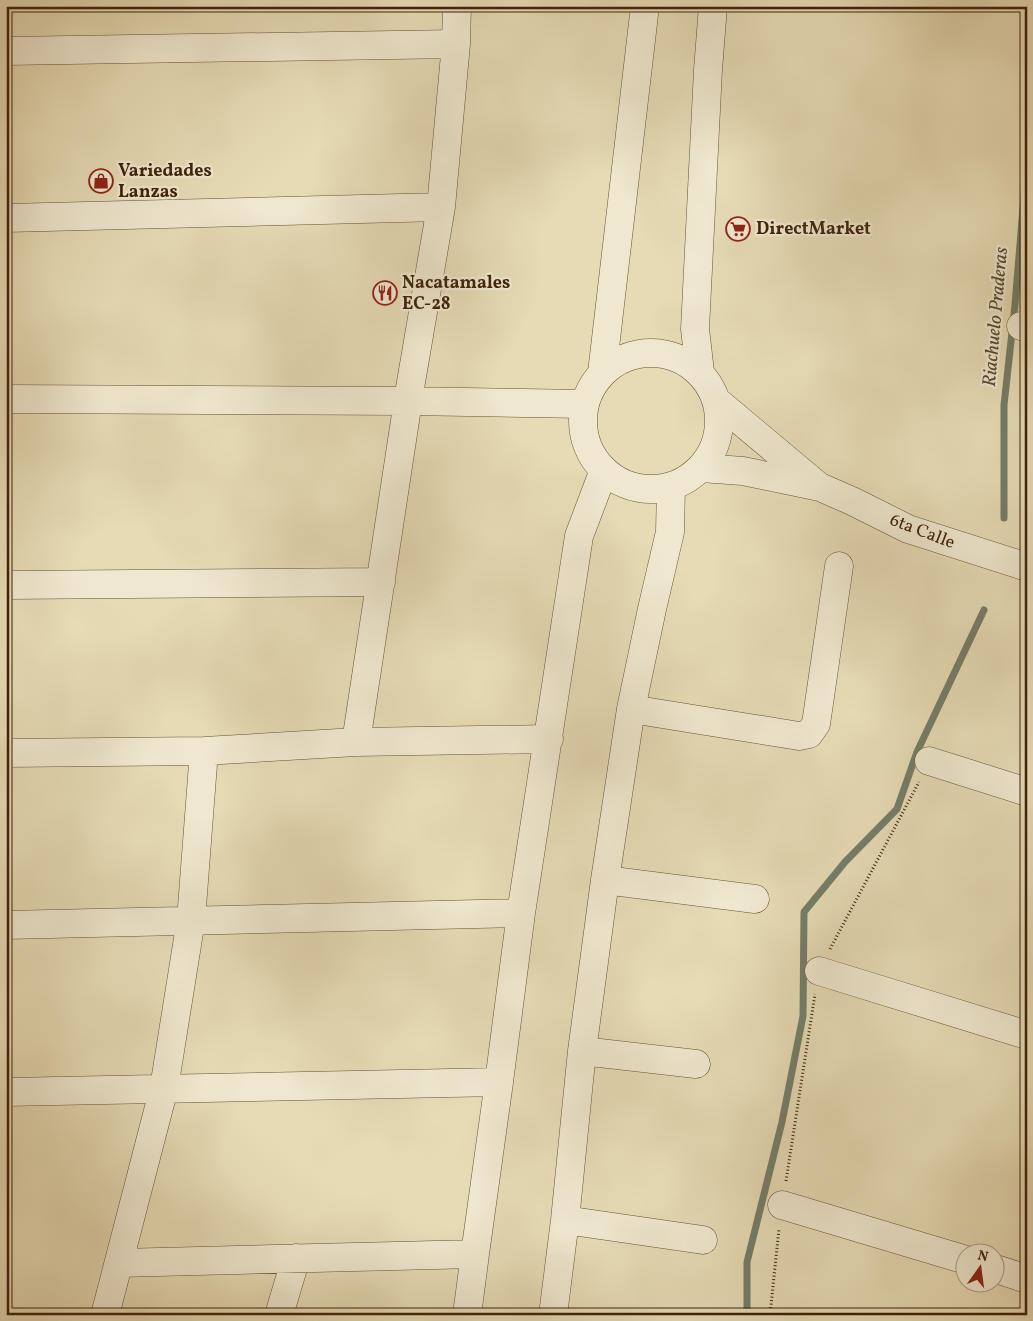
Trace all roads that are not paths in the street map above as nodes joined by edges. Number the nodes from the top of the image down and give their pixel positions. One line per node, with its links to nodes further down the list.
1 (457, 6): 4 (street)
2 (645, 6): 9 (street)
3 (713, 6): 8 (street)
4 (456, 44): 5 (street); 6 (street)
5 (6, 51)
6 (440, 207): 7 (street); 11 (street)
7 (6, 218)
8 (700, 372): 9 (street); 12 (street)
9 (602, 373): 13 (street)
10 (6, 399): 11 (street)
11 (408, 401): 13 (street); 20 (street)
12 (718, 402): 14 (street); 17 (street, 6ta Calle)
13 (585, 404): 15 (street)
14 (701, 468): 16 (street); 17 (street, 6ta Calle)
15 (604, 470): 16 (street); 23 (street)
16 (671, 486): 22 (street)
17 (820, 488): 19 (street, 6ta Calle)
18 (838, 566): 22 (street)
19 (1027, 567)
20 (381, 582): 21 (street); 24 (street)
21 (6, 585)
22 (631, 710): 29 (street)
23 (549, 739): 24 (street); 31 (street)
24 (356, 742): 25 (street)
25 (204, 750): 26 (street); 32 (street)
26 (6, 753)
27 (929, 762): 28 (street)
28 (1027, 792)
29 (606, 880): 30 (street); 36 (street)
30 (755, 899)
31 (521, 914): 32 (street); 38 (street)
32 (191, 920): 33 (street); 39 (street)
33 (6, 925)
34 (818, 971): 35 (street)
35 (1027, 1035)
36 (582, 1051): 37 (street); 42 (street)
37 (696, 1064)
38 (499, 1082): 39 (street); 44 (street)
39 (164, 1088): 40 (street); 47 (street)
40 (6, 1092)
41 (782, 1205): 45 (street)
42 (565, 1220): 43 (street); 53 (street)
43 (703, 1240)
44 (475, 1254): 46 (street); 52 (street)
45 (956, 1257)
46 (296, 1258): 47 (street); 51 (street)
47 (120, 1263): 50 (street)
48 (1006, 1272): 49 (street)
49 (1027, 1279)
50 (105, 1315)
51 (279, 1315)
52 (467, 1315)
53 (553, 1315)

